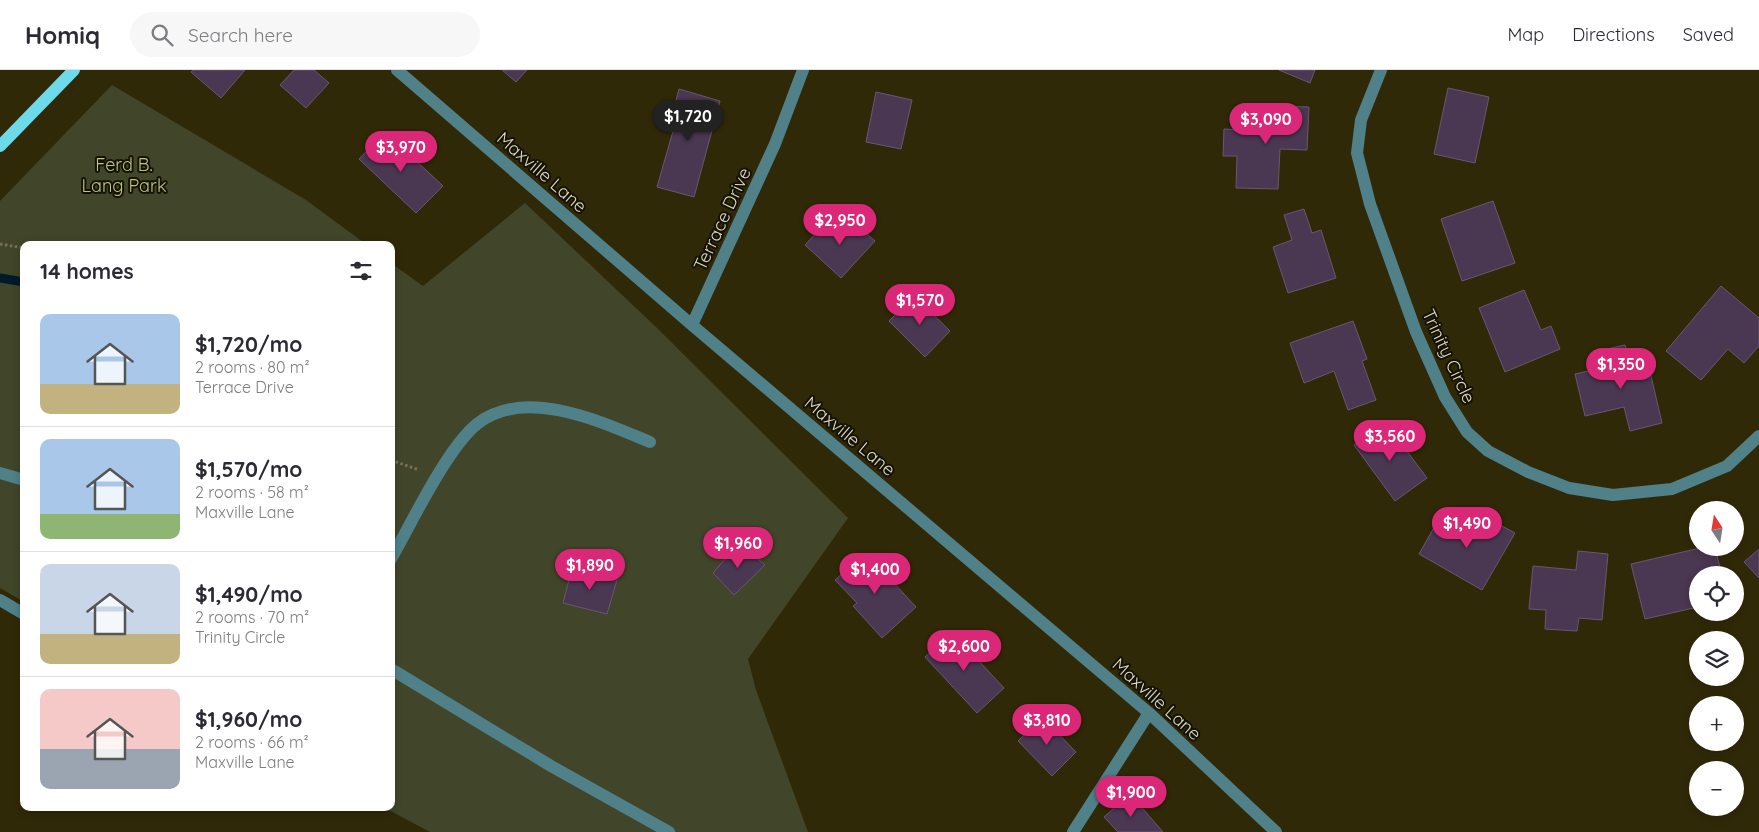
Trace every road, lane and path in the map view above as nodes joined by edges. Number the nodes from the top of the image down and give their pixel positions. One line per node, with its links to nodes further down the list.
1 (74, 70): 5 (main road)
2 (397, 70): 8 (street, Maxville Lane)
3 (803, 70): 8 (street, Terrace Drive)
4 (1382, 70): 9 (street, Trinity Circle)
5 (0, 146)
6 (0, 244): 7 (path)
7 (20, 247)
8 (692, 325): 17 (street, Maxville Lane)
9 (1759, 436)
10 (650, 442): 13 (street)
11 (0, 473): 12 (street)
12 (20, 479)
13 (395, 552)
14 (0, 600): 15 (street)
15 (20, 612)
16 (395, 671): 18 (street)
17 (1149, 713): 19 (street); 20 (street, Maxville Lane)
18 (669, 832)
19 (1073, 832)
20 (1276, 832)

